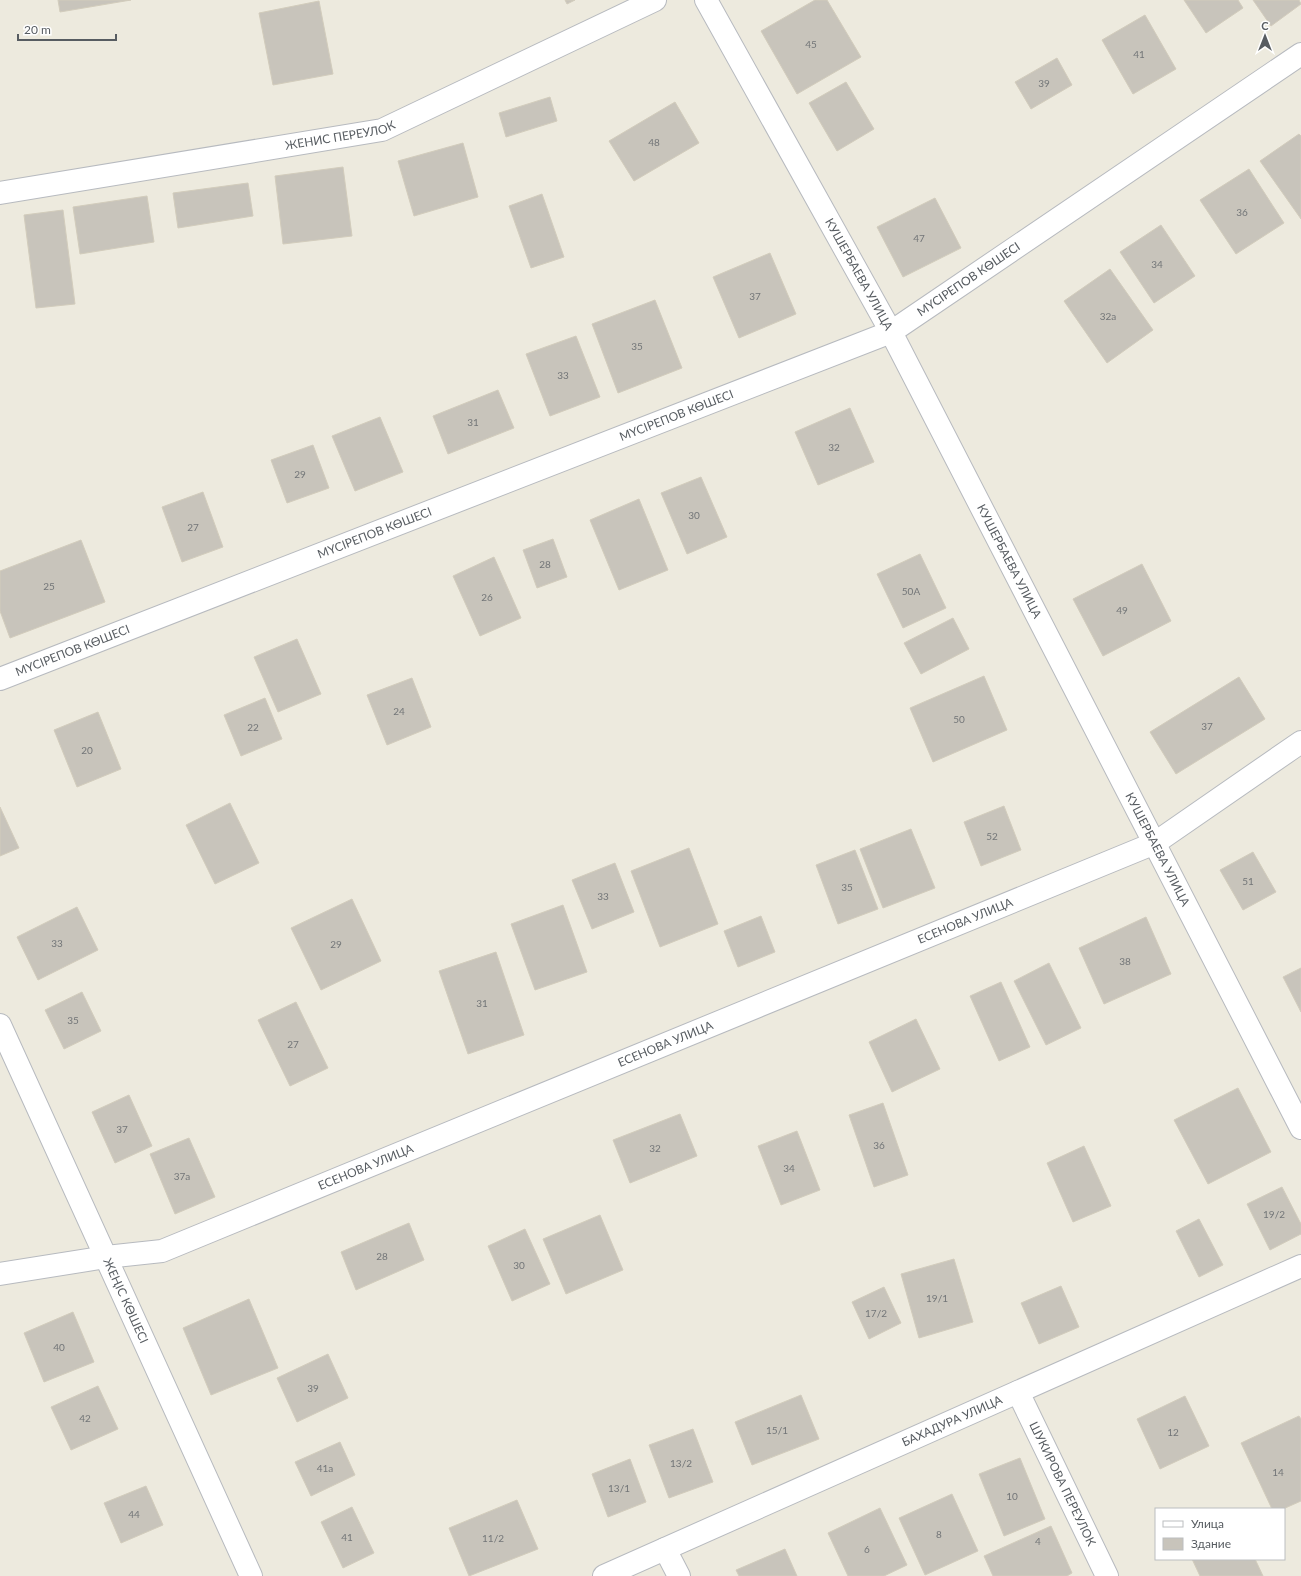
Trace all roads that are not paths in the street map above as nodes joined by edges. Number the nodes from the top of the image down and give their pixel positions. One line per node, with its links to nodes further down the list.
1 (655, 0): 4 (street, ЖЕНИС ПЕРЕУЛОК)
2 (706, 0): 5 (street, КУШЕРБАЕВА УЛИЦА)
3 (1301, 54): 5 (street, МҮСІРЕПОВ КӨШЕСІ)
4 (0, 193)
5 (891, 332): 6 (street, МҮСІРЕПОВ КӨШЕСІ); 8 (street, КУШЕРБАЕВА УЛИЦА)
6 (0, 679)
7 (1301, 742): 8 (street, ЕСЕНОВА УЛИЦА)
8 (1155, 843): 10 (street, КУШЕРБАЕВА УЛИЦА); 11 (street, ЕСЕНОВА УЛИЦА)
9 (0, 1025): 11 (street, ЖЕҢІС КӨШЕСІ)
10 (1301, 1128)
11 (106, 1257): 13 (street, ЕСЕНОВА УЛИЦА); 16 (street, ЖЕҢІС КӨШЕСІ)
12 (1301, 1266): 14 (street, БАХАДУРА УЛИЦА)
13 (0, 1274)
14 (1018, 1392): 15 (street, БАХАДУРА УЛИЦА); 19 (street, ШУКИРОВА ПЕРЕУЛОК)
15 (665, 1548): 17 (street, БАХАДУРА УЛИЦА); 18 (street)
16 (251, 1576)
17 (604, 1576)
18 (679, 1576)
19 (1107, 1576)

